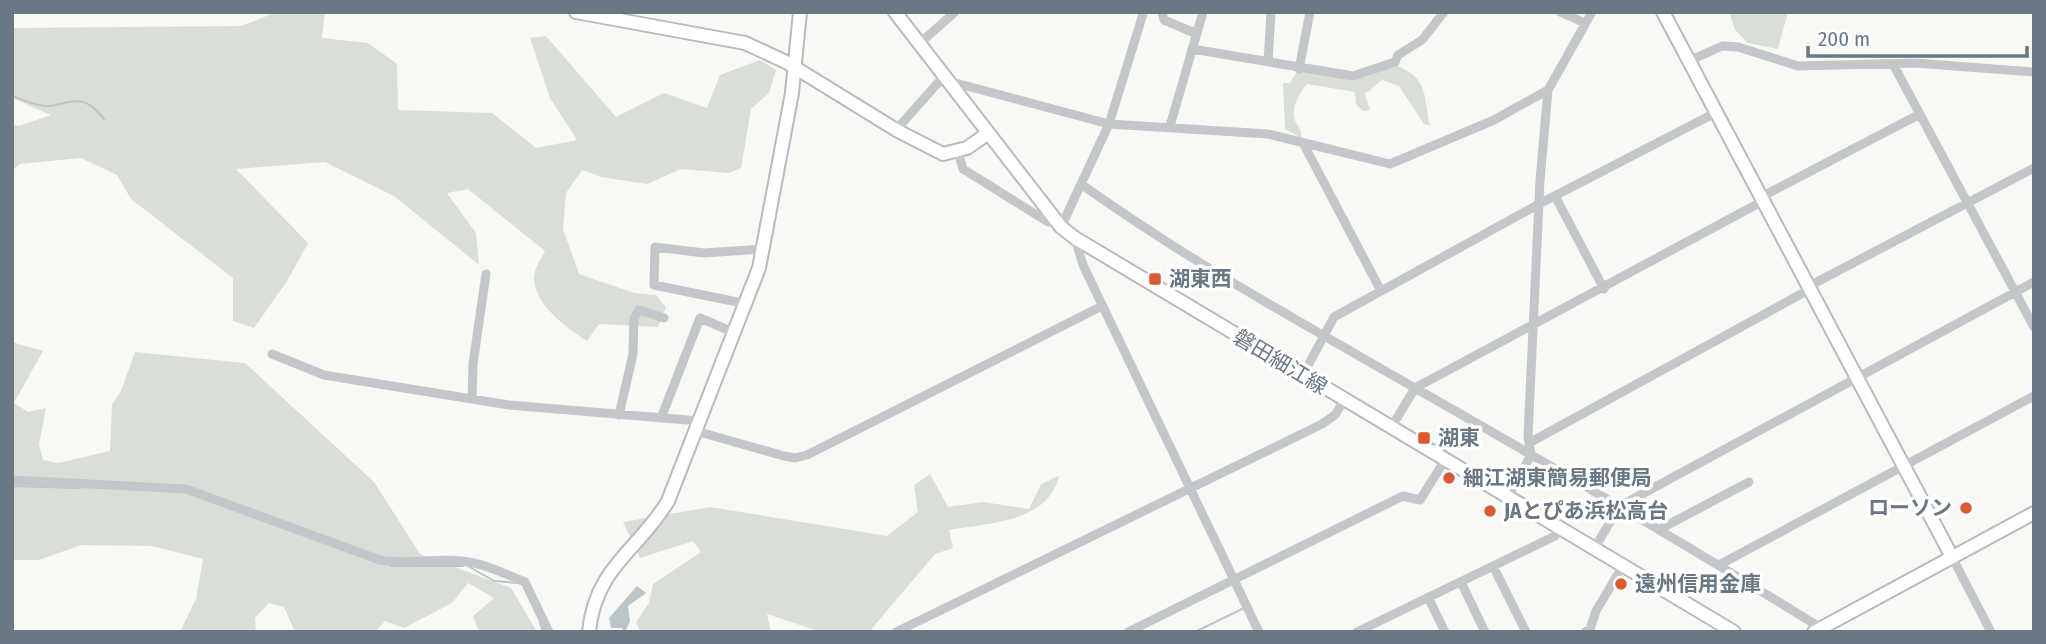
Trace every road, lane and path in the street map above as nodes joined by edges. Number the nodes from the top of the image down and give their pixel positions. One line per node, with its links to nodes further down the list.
1 (576, 12): 21 (street)
2 (800, 12): 21 (street)
3 (895, 12): 16 (street, 磐田細江線)
4 (955, 12): 16 (street)
5 (1162, 12): 15 (street)
6 (1203, 12): 15 (street)
7 (1270, 12): 19 (street)
8 (1310, 12): 22 (street)
9 (1444, 12): 22 (street)
10 (1560, 12): 14 (street)
11 (1592, 12): 14 (street)
12 (1663, 12): 18 (street)
13 (1143, 14): 28 (street)
14 (1585, 23): 25 (street)
15 (1197, 34): 17 (street)
16 (919, 44): 24 (street, 磐田細江線)
17 (1192, 49): 19 (street); 29 (street)
18 (1689, 61): 20 (street); 26 (street)
19 (1268, 62): 22 (street)
20 (1893, 64): 23 (street); 27 (street)
21 (795, 68): 30 (street); 43 (street)
22 (1300, 69)
23 (2034, 72)
24 (946, 79): 28 (street); 30 (street); 31 (street, 磐田細江線)
25 (1548, 90): 32 (street); 39 (street)
26 (1717, 112): 36 (street); 37 (street)
27 (1920, 114): 37 (street); 38 (street)
28 (1109, 124): 29 (street); 35 (street)
29 (1170, 126): 32 (street)
30 (896, 130): 33 (street)
31 (987, 134): 33 (street); 41 (street, 磐田細江線)
32 (1303, 143): 48 (street)
33 (958, 152): 40 (street)
34 (2034, 168): 38 (street)
35 (1081, 184): 41 (street); 56 (street)
36 (1555, 196): 39 (street); 46 (street)
37 (1762, 199): 46 (street); 47 (street)
38 (1967, 202): 47 (street); 49 (street)
39 (1539, 204): 48 (street); 53 (street)
40 (1048, 222)
41 (1061, 227): 42 (street, 磐田細江線)
42 (1075, 238): 51 (street); 58 (street, 磐田細江線)
43 (763, 249): 50 (street); 50 (street)
44 (485, 274): 62 (street)
45 (2034, 282): 49 (street)
46 (1604, 289): 53 (street)
47 (1809, 289): 59 (street); 68 (street)
48 (1381, 291): 56 (street)
49 (2015, 292): 54 (street); 59 (street)
50 (747, 304): 55 (street)
51 (1102, 306): 66 (street); 74 (street)
52 (664, 318): 64 (street)
53 (1533, 324): 60 (street); 68 (street)
54 (2034, 327)
55 (735, 333): 65 (street); 66 (street)
56 (1326, 337): 58 (street); 60 (street)
57 (272, 354): 62 (street)
58 (1303, 376): 63 (street, 磐田細江線)
59 (1857, 379): 71 (street); 76 (street)
60 (1415, 388): 67 (street); 69 (street)
61 (2034, 396): 71 (street)
62 (472, 399): 64 (street)
63 (1344, 400): 67 (street, 磐田細江線); 74 (street)
64 (619, 415): 65 (street)
65 (661, 418): 66 (street)
66 (698, 426): 89 (street)
67 (1391, 428): 70 (street, 磐田細江線)
68 (1529, 443): 69 (street)
69 (1531, 455): 75 (street); 76 (street)
70 (1445, 460): 75 (street, 磐田細江線); 85 (street)
71 (1904, 466): 81 (street); 83 (street)
72 (12, 480): 90 (street)
73 (1749, 482): 79 (street)
74 (1190, 488): 85 (street); 91 (street)
75 (1509, 496): 78 (street, 磐田細江線)
76 (1620, 506): 79 (street); 80 (street)
77 (2034, 513): 81 (street)
78 (1561, 527): 80 (street, 磐田細江線); 84 (street)
79 (1660, 529): 83 (street)
80 (1595, 547): 82 (street, 磐田細江線)
81 (1952, 557): 88 (street); 100 (street)
82 (1624, 564): 98 (street); 99 (street, 磐田細江線)
83 (1719, 565): 88 (street)
84 (1493, 566): 86 (street); 97 (street)
85 (1234, 580): 92 (street); 93 (street)
86 (1461, 582): 87 (street); 96 (street)
87 (1428, 597): 94 (street); 95 (street)
88 (1817, 630)
89 (589, 631)
90 (549, 632)
91 (896, 632)
92 (1128, 632)
93 (1259, 632)
94 (1357, 632)
95 (1445, 632)
96 (1485, 632)
97 (1526, 632)
98 (1585, 632)
99 (1734, 632)
100 (1991, 632)

